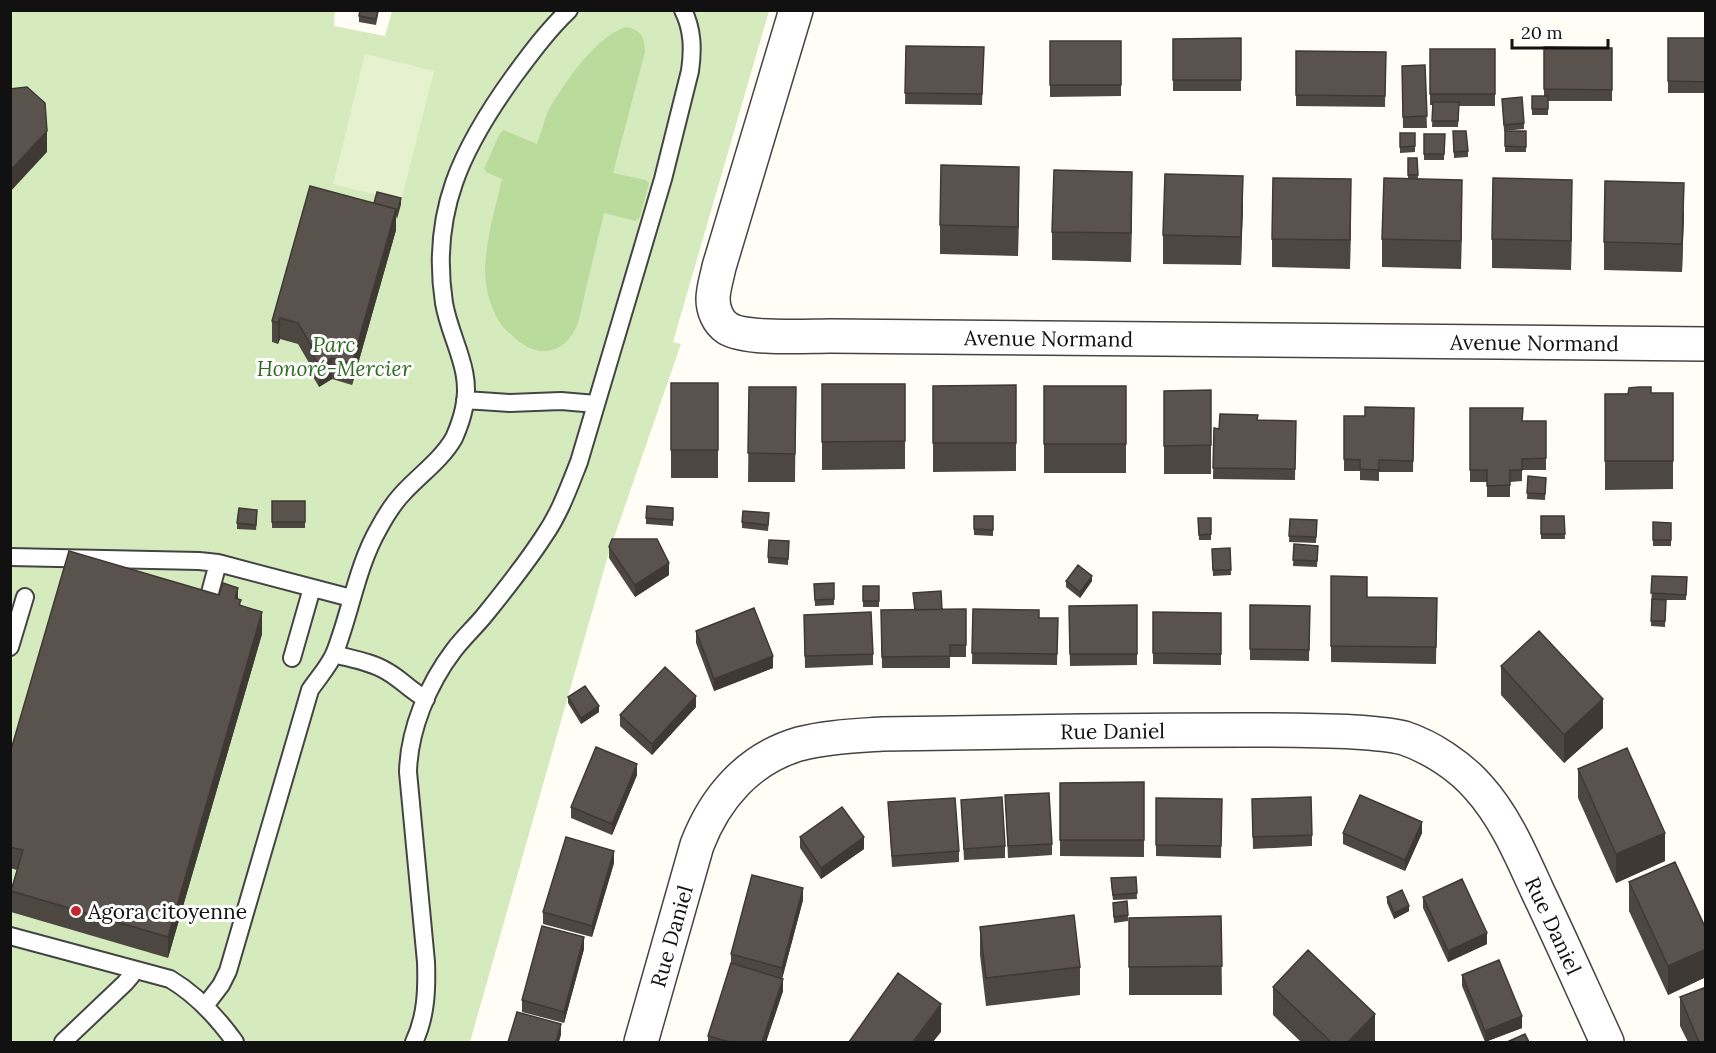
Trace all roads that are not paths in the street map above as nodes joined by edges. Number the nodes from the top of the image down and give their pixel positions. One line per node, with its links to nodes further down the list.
1 (569, 10): 5 (lane)
2 (683, 10): 6 (lane)
3 (796, 10): 4 (street, Avenue Normand)
4 (1706, 344)
5 (465, 400): 6 (lane); 11 (lane)
6 (596, 404): 16 (lane)
7 (10, 557): 8 (lane)
8 (218, 563): 9 (lane); 12 (lane)
9 (312, 588): 11 (lane); 15 (lane)
10 (25, 597): 13 (lane)
11 (351, 598): 14 (lane)
12 (205, 611)
13 (10, 647)
14 (334, 654): 16 (lane); 19 (lane)
15 (292, 658)
16 (426, 699): 22 (lane)
17 (10, 936): 18 (lane)
18 (133, 969): 19 (lane); 20 (lane)
19 (205, 1006): 21 (lane)
20 (63, 1042)
21 (235, 1042)
22 (414, 1042)
23 (641, 1042): 24 (street, Rue Daniel)
24 (1607, 1042)

